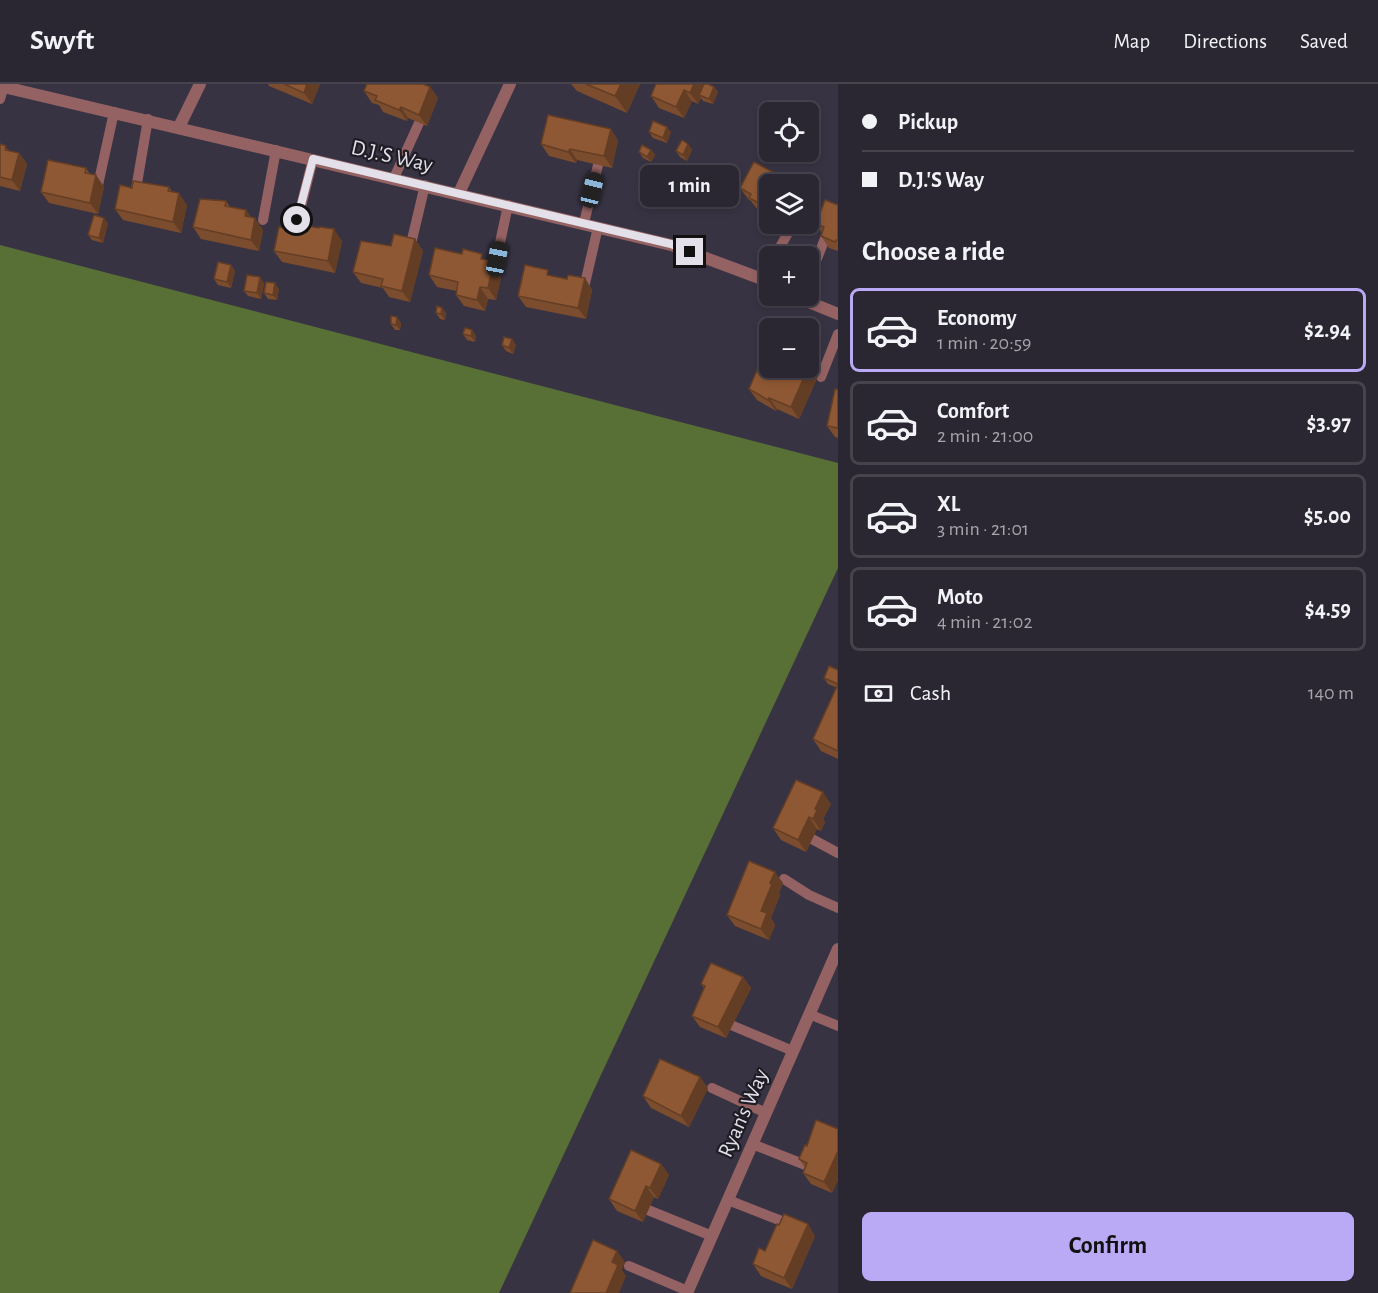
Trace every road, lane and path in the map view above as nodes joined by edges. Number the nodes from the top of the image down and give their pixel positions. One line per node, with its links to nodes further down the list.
1 (200, 84): 7 (street)
2 (510, 84): 14 (street)
3 (1, 90): 4 (street, D.J.'S Way)
4 (114, 112): 5 (street, D.J.'S Way); 12 (lane)
5 (148, 119): 7 (street, D.J.'S Way); 15 (lane)
6 (419, 123): 11 (lane)
7 (179, 127): 8 (street, D.J.'S Way)
8 (276, 150): 9 (street, D.J.'S Way); 17 (lane)
9 (313, 159): 11 (street, D.J.'S Way); 21 (lane)
10 (598, 165): 18 (lane)
11 (394, 178): 13 (street, D.J.'S Way)
12 (98, 185)
13 (425, 185): 14 (street, D.J.'S Way); 22 (lane)
14 (459, 193): 16 (street, D.J.'S Way)
15 (134, 198)
16 (507, 205): 18 (street, D.J.'S Way); 24 (lane)
17 (263, 220)
18 (584, 223): 19 (street, D.J.'S Way)
19 (598, 227): 25 (street, D.J.'S Way); 26 (lane)
20 (826, 236): 23 (lane)
21 (292, 240)
22 (410, 248)
23 (819, 254)
24 (494, 271)
25 (759, 277)
26 (585, 288)
27 (819, 306): 28 (street)
28 (838, 314)
29 (838, 334): 30 (lane)
30 (821, 377)
31 (812, 839): 32 (lane)
32 (838, 853)
33 (784, 879): 34 (lane)
34 (838, 908)
35 (838, 949): 36 (street, Ryan's Way)
36 (835, 963): 37 (street, Ryan's Way)
37 (809, 1014): 39 (lane); 40 (street, Ryan's Way)
38 (731, 1025): 40 (lane)
39 (838, 1026)
40 (793, 1051): 42 (street, Ryan's Way)
41 (712, 1089): 42 (lane)
42 (766, 1113): 43 (street, Ryan's Way)
43 (752, 1144): 44 (lane); 45 (street, Ryan's Way)
44 (808, 1166)
45 (728, 1200): 47 (lane); 48 (street, Ryan's Way)
46 (648, 1210): 48 (lane)
47 (792, 1225)
48 (712, 1236): 50 (street, Ryan's Way)
49 (629, 1266): 50 (lane)
50 (687, 1292)

